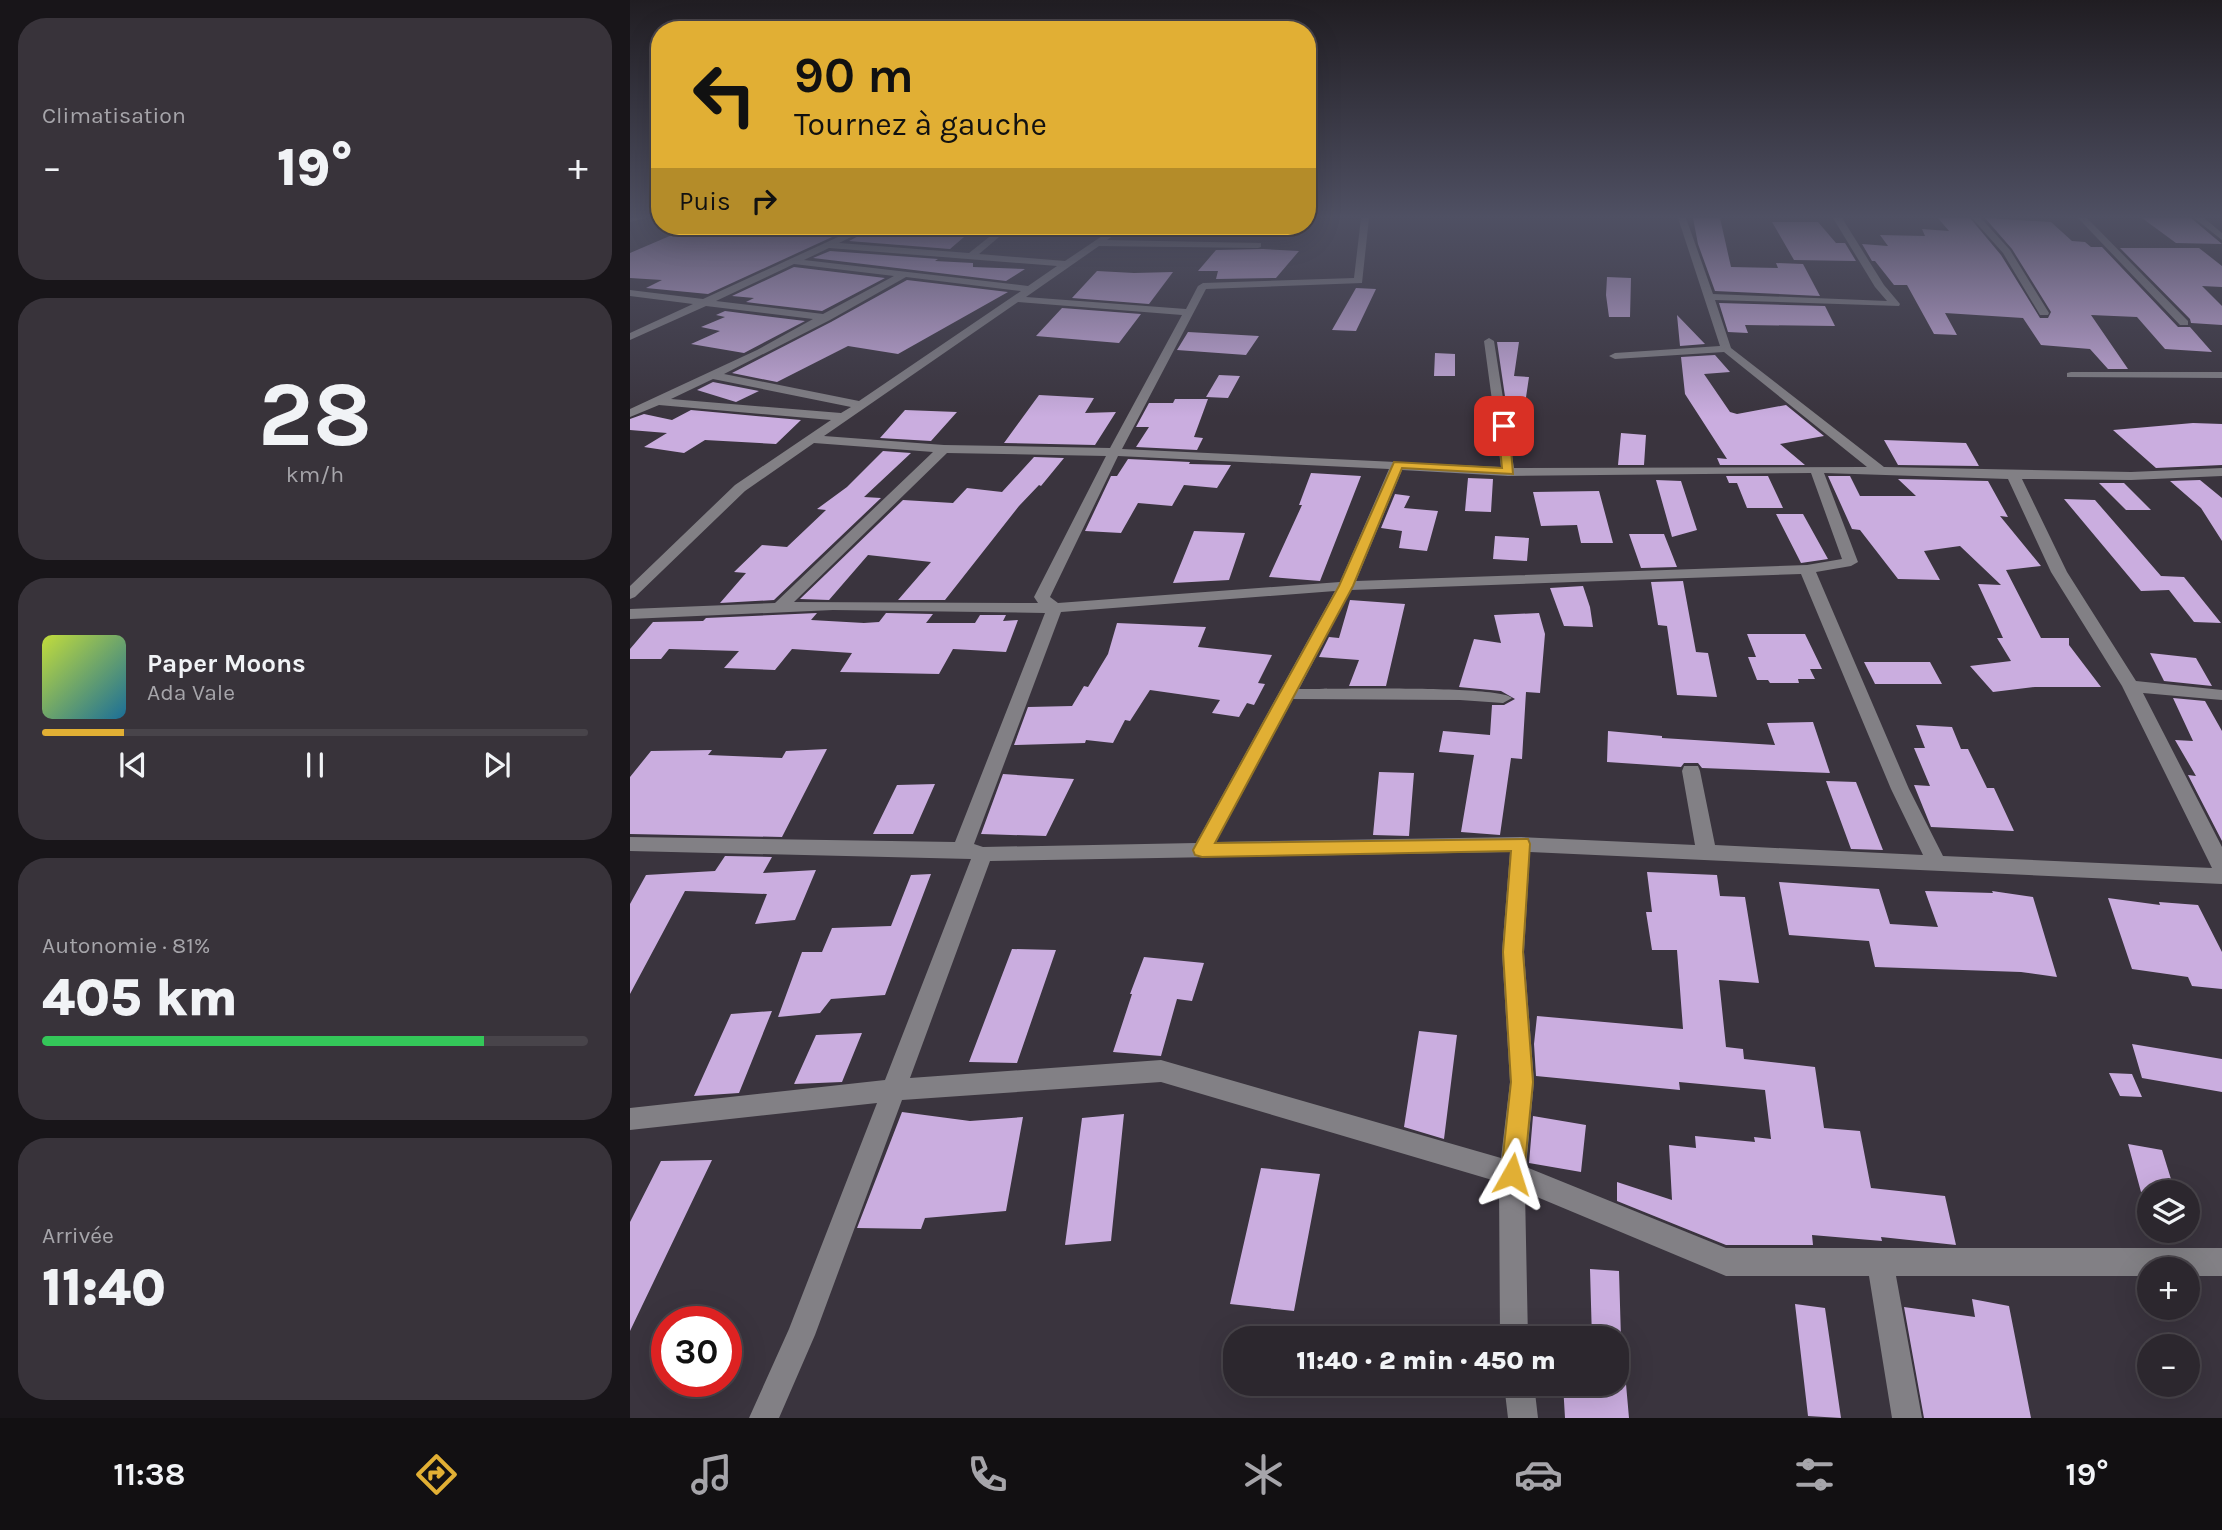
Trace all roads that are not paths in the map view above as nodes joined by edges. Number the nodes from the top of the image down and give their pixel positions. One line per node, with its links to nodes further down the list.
1 (745, 284): 14 (street)
2 (887, 284): 17 (street)
3 (986, 284): 10 (street)
4 (1037, 284): 10 (street)
5 (1260, 284): 15 (street)
6 (1703, 284): 12 (street)
7 (1878, 284): 12 (street)
8 (2027, 284): 16 (street)
9 (2149, 284): 18 (street)
10 (1030, 289): 13 (street)
11 (630, 293): 14 (street)
12 (1707, 297): 21 (street)
13 (1017, 299): 15 (street); 27 (street)
14 (710, 302): 17 (street); 19 (street)
15 (1189, 312): 32 (street)
16 (2044, 313)
17 (826, 318): 23 (street)
18 (2184, 323)
19 (630, 337)
20 (1489, 341): 36 (street)
21 (1726, 349): 22 (street); 35 (street)
22 (1615, 356)
23 (712, 375): 26 (street); 27 (street)
24 (2071, 375): 25 (street)
25 (2222, 375)
26 (657, 401): 28 (street); 29 (street)
27 (860, 405): 29 (street)
28 (630, 413)
29 (842, 417): 30 (street)
30 (809, 439): 31 (street); 41 (street)
31 (944, 449): 32 (street); 42 (street)
32 (1114, 452): 33 (street); 43 (street)
33 (1398, 464): 36 (street); 40 (street)
34 (1816, 470): 35 (street); 36 (street); 39 (street)
35 (1879, 470): 38 (street)
36 (1508, 472)
37 (2219, 474): 38 (street)
38 (2013, 475): 45 (street)
39 (1807, 569): 40 (street); 55 (street)
40 (1346, 586): 43 (street); 46 (street)
41 (630, 594)
42 (781, 606): 43 (street); 44 (street)
43 (1055, 608): 53 (street)
44 (630, 614)
45 (2131, 686): 47 (street); 56 (street)
46 (1287, 694): 48 (street); 52 (street)
47 (2222, 695)
48 (1503, 698)
49 (1690, 771): 54 (street)
50 (630, 844): 53 (street)
51 (1521, 844): 52 (street); 54 (street); 60 (street)
52 (1202, 850): 53 (street)
53 (972, 852): 58 (street)
54 (1706, 852): 55 (street)
55 (1937, 863): 57 (street)
56 (2222, 867)
57 (2222, 876)
58 (893, 1090): 59 (street); 60 (street); 65 (street)
59 (630, 1119)
60 (1512, 1174): 61 (street); 63 (street)
61 (1880, 1262): 62 (street); 67 (street)
62 (2222, 1262)
63 (1514, 1326)
64 (1520, 1396): 66 (street)
65 (764, 1418)
66 (1523, 1418)
67 (1907, 1418)

